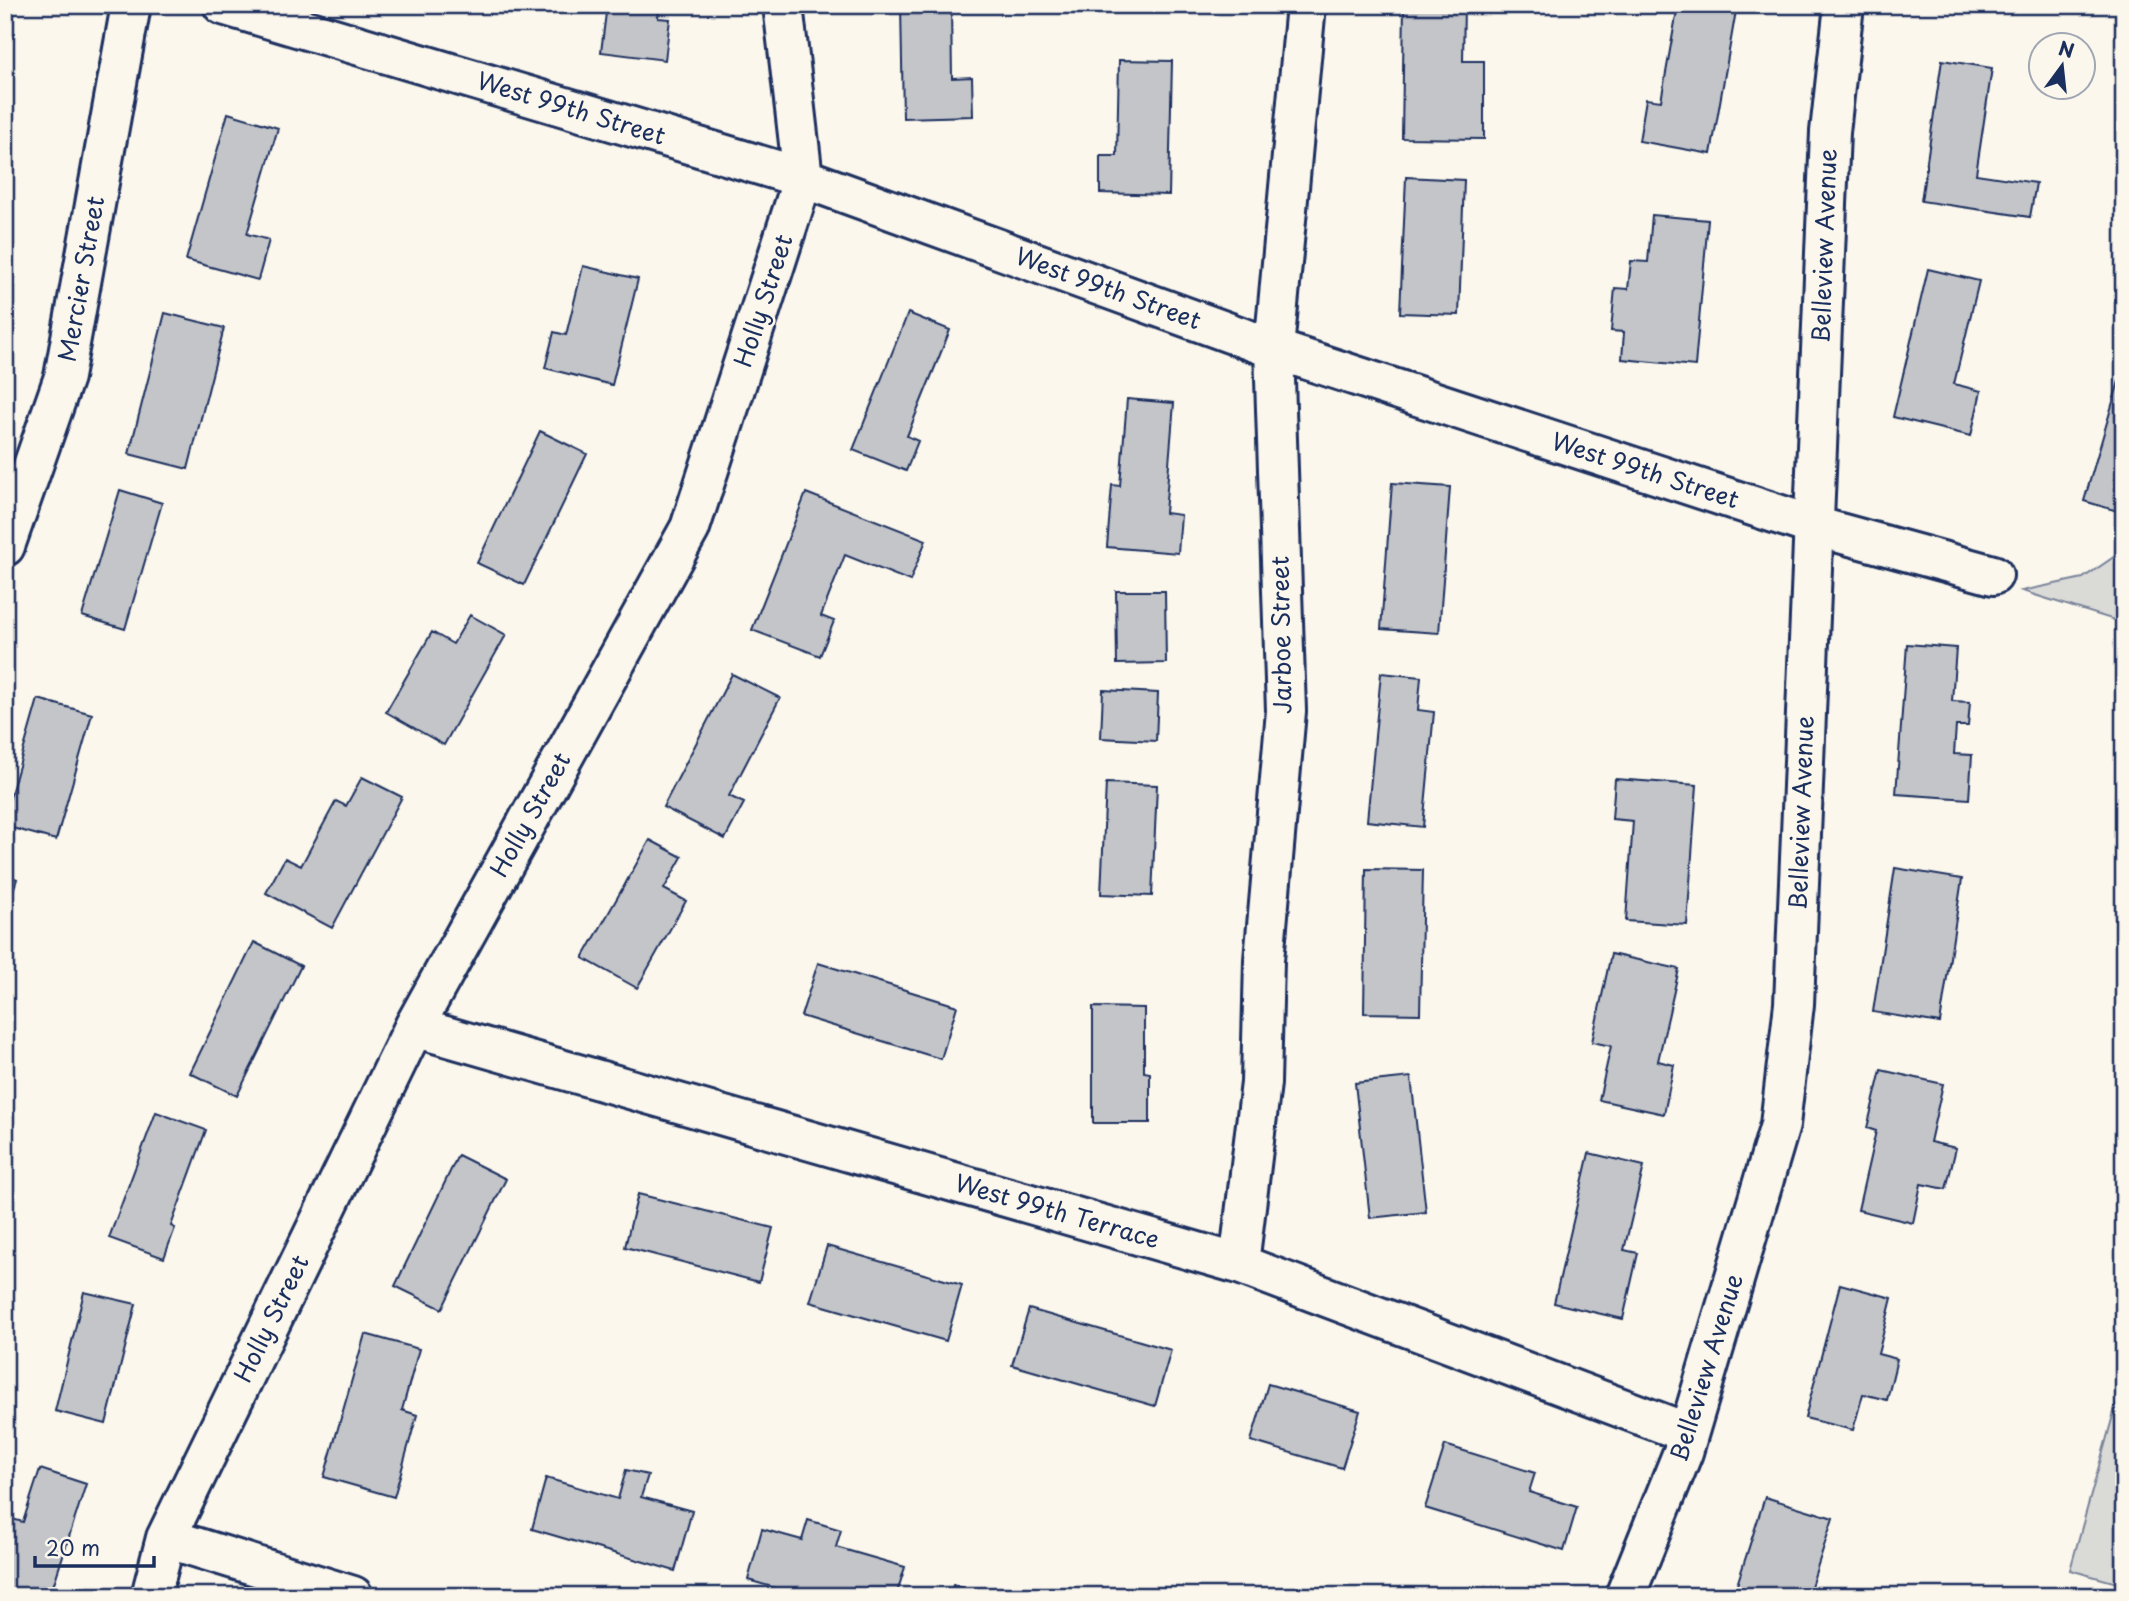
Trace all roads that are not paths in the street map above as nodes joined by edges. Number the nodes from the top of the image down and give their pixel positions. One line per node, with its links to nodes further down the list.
1 (131, 5): 9 (street, Mercier Street)
2 (223, 5): 6 (street, West 99th Street)
3 (783, 5): 6 (street, Holly Street)
4 (1306, 5): 7 (street, Jarboe Street)
5 (1844, 5): 8 (street, Belleview Avenue)
6 (803, 178): 7 (street, West 99th Street); 11 (street, Holly Street)
7 (1274, 349): 8 (street, West 99th Street); 12 (street, Jarboe Street)
8 (1814, 526): 10 (street, West 99th Street); 13 (street, Belleview Avenue)
9 (5, 546)
10 (1993, 575)
11 (414, 1027): 12 (street, West 99th Terrace); 14 (street, Holly Street)
12 (1239, 1264): 13 (street, West 99th Terrace)
13 (1688, 1433): 17 (street, Belleview Avenue)
14 (166, 1538): 15 (street, Holly Street); 16 (street)
15 (151, 1596)
16 (352, 1596)
17 (1625, 1596)

